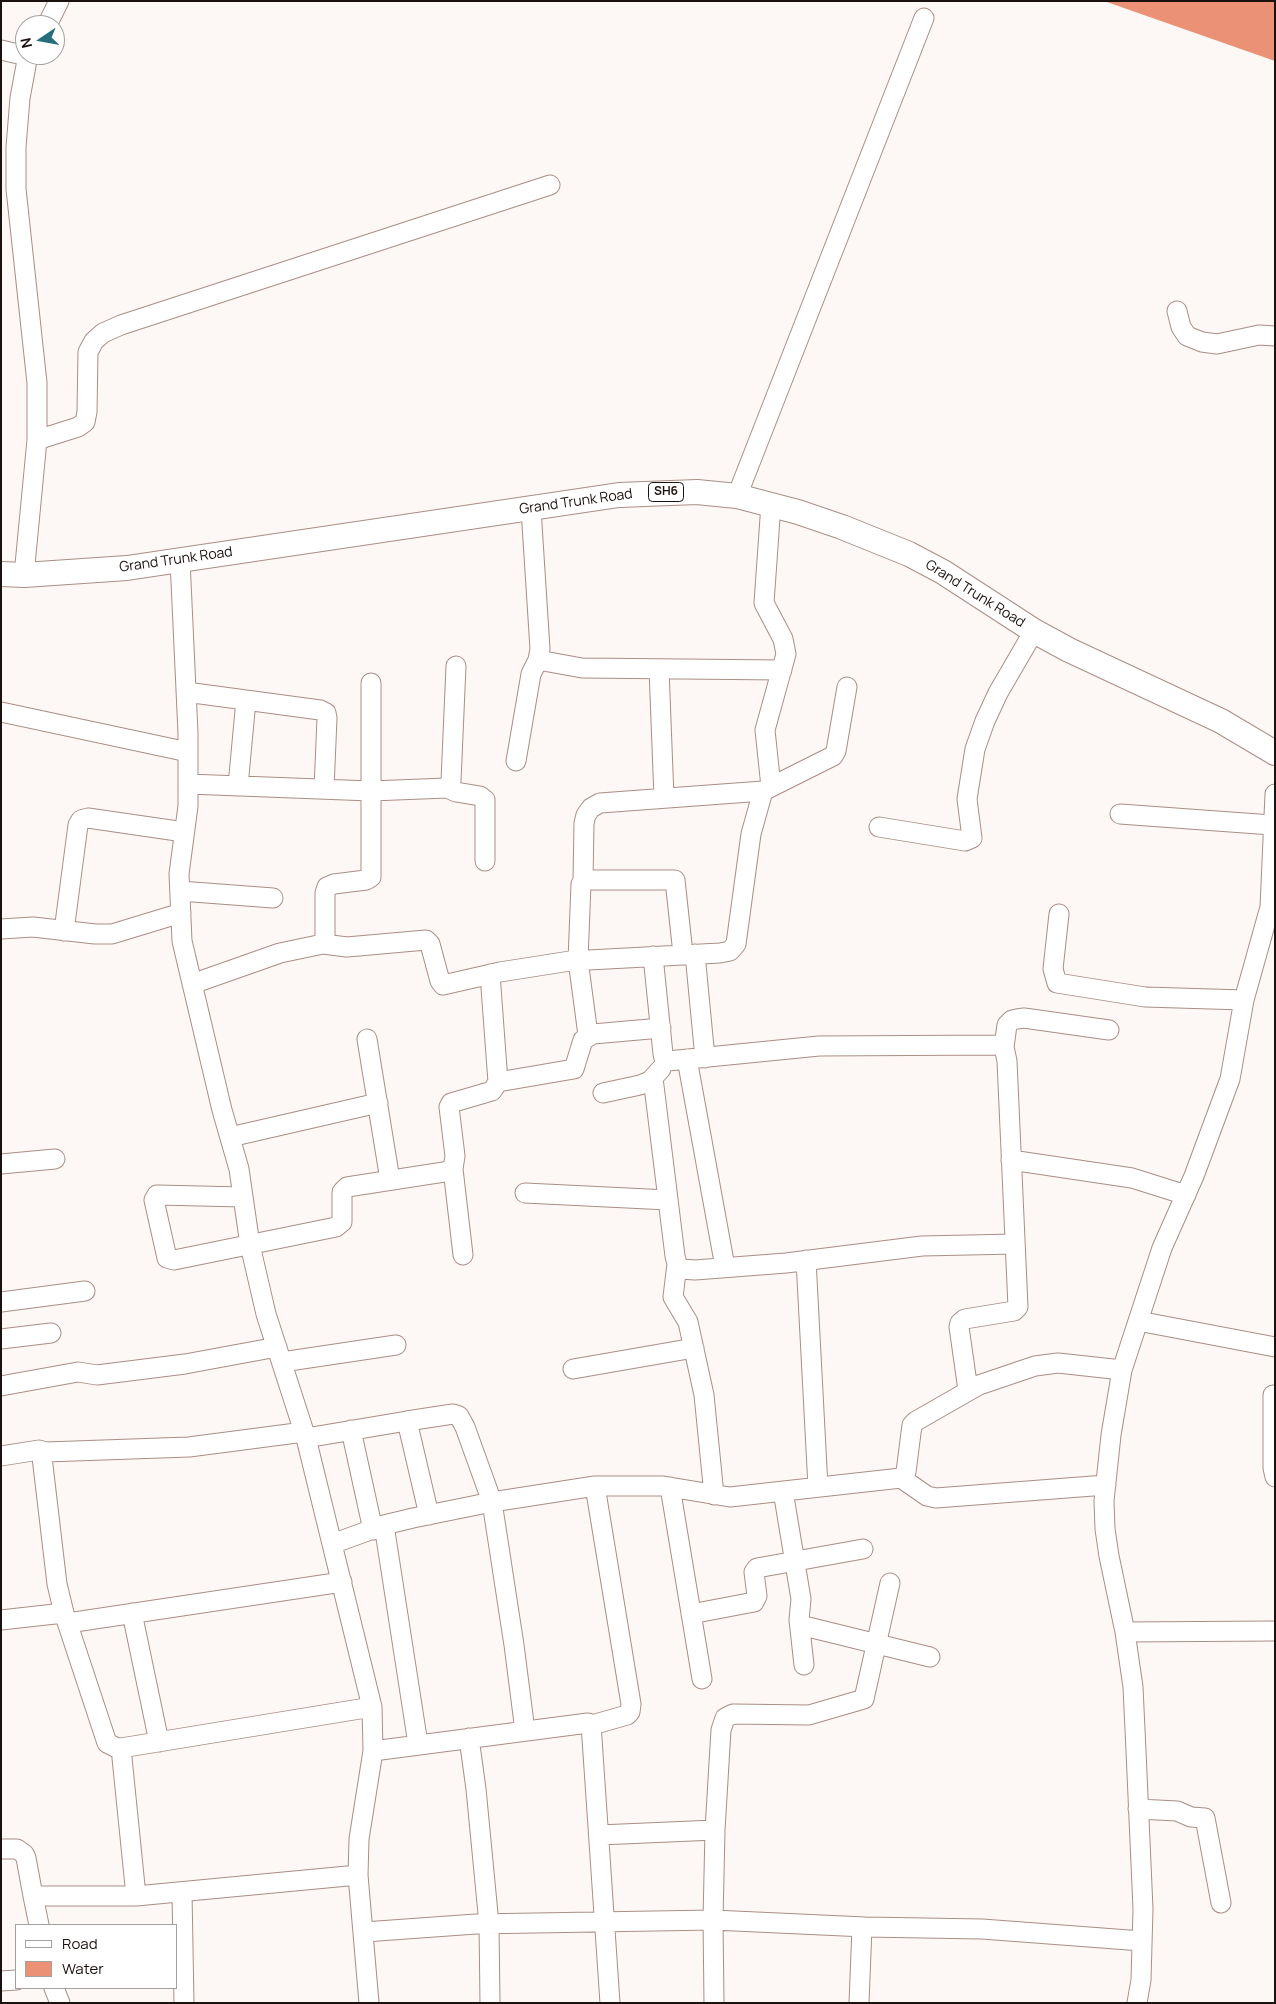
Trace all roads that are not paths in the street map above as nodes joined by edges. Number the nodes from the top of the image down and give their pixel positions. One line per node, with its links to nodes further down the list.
1 (59, 1): 2 (street)
2 (52, 15)
3 (924, 18): 11 (street)
4 (1, 50): 5 (street)
5 (15, 53)
6 (26, 65): 10 (street)
7 (550, 186): 10 (street)
8 (1177, 311): 9 (street)
9 (1275, 336)
10 (37, 440): 15 (street)
11 (737, 496): 12 (main road, Grand Trunk Road / SH6); 13 (main road, Grand Trunk Road / SH6)
12 (771, 504): 16 (main road, Grand Trunk Road / SH6); 20 (street)
13 (531, 509): 14 (main road, Grand Trunk Road / SH6); 17 (street)
14 (180, 560): 15 (main road, Grand Trunk Road / SH6); 23 (street)
15 (13, 575)
16 (1034, 631): 27 (main road, Grand Trunk Road / SH6); 39 (street)
17 (538, 660): 19 (street); 28 (street)
18 (456, 666): 31 (street)
19 (658, 669): 20 (street); 36 (street)
20 (782, 670): 33 (street)
21 (370, 682): 34 (street)
22 (847, 686): 33 (street)
23 (186, 692): 24 (street); 26 (street)
24 (246, 700): 30 (street); 32 (street)
25 (1, 712): 26 (street)
26 (188, 752): 29 (street)
27 (1275, 753)
28 (516, 761)
29 (188, 784): 30 (street); 40 (street)
30 (238, 786): 32 (street)
31 (447, 788): 34 (street); 41 (street)
32 (324, 789): 34 (street)
33 (767, 789): 36 (street); 50 (street)
34 (371, 791): 49 (street)
35 (1275, 794): 38 (street)
36 (664, 798): 42 (street)
37 (1120, 814): 38 (street)
38 (1272, 826): 55 (street)
39 (879, 827)
40 (184, 832): 43 (street); 48 (street)
41 (485, 861)
42 (583, 881): 50 (street); 52 (street)
43 (180, 891): 44 (street); 45 (street)
44 (274, 898)
45 (181, 914): 48 (street); 54 (street)
46 (1059, 914): 55 (street)
47 (1, 929): 48 (street)
48 (64, 931)
49 (323, 944): 53 (street); 54 (street)
50 (689, 954): 51 (street); 61 (street)
51 (653, 956): 52 (street); 56 (street)
52 (578, 960): 53 (street); 58 (street)
53 (490, 974): 63 (street)
54 (192, 984): 66 (street)
55 (1244, 1000): 73 (street)
56 (661, 1028): 58 (street); 61 (street)
57 (1109, 1030): 60 (street)
58 (588, 1036): 63 (street)
59 (367, 1039): 65 (street)
60 (1004, 1048): 61 (street); 68 (street)
61 (687, 1059): 62 (street); 81 (street)
62 (653, 1078): 64 (street); 75 (street)
63 (498, 1082): 70 (street)
64 (603, 1092)
65 (378, 1103): 66 (street); 71 (street)
66 (230, 1137): 74 (street)
67 (55, 1159): 69 (street)
68 (1011, 1160): 73 (street); 76 (street)
69 (1, 1164)
70 (453, 1169): 71 (street); 78 (street)
71 (390, 1180): 77 (street)
72 (525, 1193): 75 (street)
73 (1186, 1195): 84 (street)
74 (243, 1196): 77 (street); 77 (street)
75 (668, 1200): 80 (street)
76 (1015, 1244): 79 (street); 94 (street)
77 (250, 1245): 90 (street)
78 (463, 1255)
79 (806, 1260): 81 (street); 106 (street)
80 (678, 1264): 81 (street); 89 (street)
81 (724, 1268)
82 (85, 1291): 83 (street)
83 (1, 1302)
84 (1138, 1321): 88 (street); 92 (street)
85 (51, 1332): 86 (street)
86 (1, 1339)
87 (396, 1345): 90 (street)
88 (1275, 1347)
89 (694, 1348): 91 (street); 108 (street)
90 (279, 1355): 93 (street); 98 (street)
91 (573, 1369)
92 (1122, 1370): 94 (street); 103 (street)
93 (1, 1386)
94 (968, 1390): 102 (street)
95 (1273, 1395): 101 (street)
96 (407, 1421): 97 (street); 109 (street); 110 (street)
97 (351, 1430): 98 (street); 111 (street)
98 (305, 1435): 99 (street); 112 (street)
99 (46, 1452): 100 (street); 119 (street)
100 (1, 1456)
101 (1275, 1477)
102 (901, 1478): 103 (street); 106 (street)
103 (1106, 1485): 122 (street)
104 (595, 1486): 105 (street); 109 (street); 129 (street)
105 (670, 1487): 108 (street); 118 (street)
106 (818, 1487): 107 (street)
107 (783, 1491): 108 (street); 114 (street)
108 (714, 1495)
109 (492, 1502): 110 (street); 130 (street)
110 (429, 1515): 111 (street)
111 (379, 1528): 112 (street); 133 (street)
112 (332, 1544): 115 (street)
113 (863, 1549): 114 (street)
114 (795, 1561): 118 (street); 121 (street)
115 (342, 1582): 117 (street); 128 (street)
116 (890, 1583): 124 (street)
117 (132, 1614): 119 (street); 132 (street)
118 (691, 1614): 127 (street)
119 (66, 1618): 120 (street); 134 (street)
120 (1, 1620)
121 (800, 1625): 124 (street); 126 (street)
122 (1125, 1632): 123 (street); 136 (street)
123 (1275, 1632)
124 (877, 1644): 125 (street); 137 (street)
125 (930, 1656)
126 (804, 1665)
127 (702, 1679)
128 (372, 1707): 132 (street); 135 (street)
129 (592, 1725): 130 (street); 138 (street)
130 (525, 1731): 131 (street)
131 (469, 1738): 133 (street); 148 (street)
132 (158, 1742): 134 (street)
133 (418, 1744): 135 (street)
134 (121, 1748): 143 (street)
135 (373, 1750): 140 (street)
136 (1138, 1809): 144 (street); 151 (street)
137 (715, 1830): 138 (street); 145 (street)
138 (600, 1835): 146 (street)
139 (1, 1849): 142 (street)
140 (358, 1876): 141 (street); 150 (street)
141 (182, 1893): 143 (street); 156 (street)
142 (33, 1896): 143 (street); 147 (street)
143 (136, 1896)
144 (1221, 1902)
145 (713, 1920): 146 (street); 149 (street); 160 (street)
146 (604, 1922): 148 (street); 159 (street)
147 (39, 1924)
148 (489, 1924): 150 (street); 158 (street)
149 (862, 1927): 151 (street); 161 (street)
150 (364, 1932): 157 (street)
151 (1142, 1941): 162 (street)
152 (15, 1980): 153 (street)
153 (1, 1981)
154 (54, 1989): 155 (street)
155 (60, 2003)
156 (184, 2003)
157 (369, 2003)
158 (490, 2003)
159 (610, 2003)
160 (714, 2003)
161 (859, 2003)
162 (1137, 2003)

